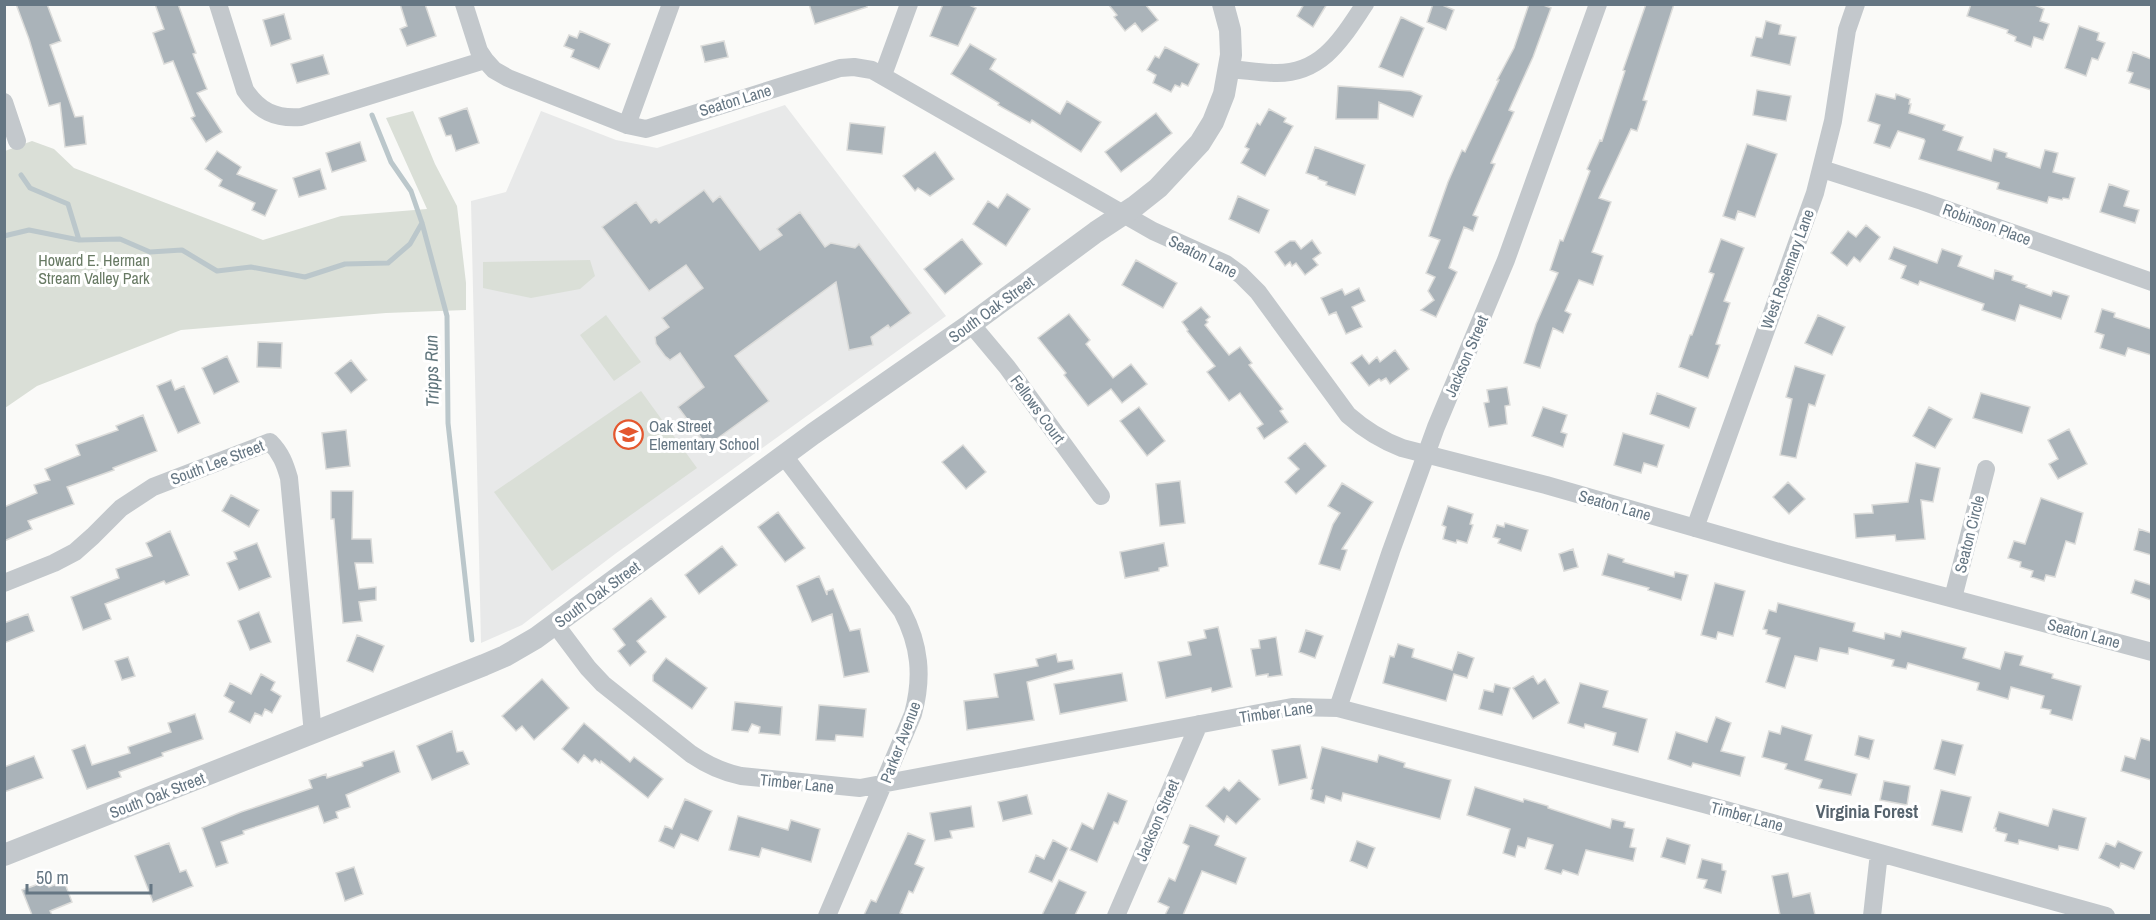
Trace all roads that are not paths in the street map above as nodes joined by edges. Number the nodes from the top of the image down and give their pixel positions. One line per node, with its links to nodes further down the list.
1 (218, 4): 9 (street)
2 (464, 4): 9 (street)
3 (671, 4): 13 (street)
4 (909, 4): 11 (street)
5 (1223, 4): 10 (street, South Oak Street)
6 (1365, 4): 10 (street)
7 (1598, 4): 19 (street, Jackson Street)
8 (1856, 4): 15 (street, West Rosemary Lane)
9 (485, 60): 13 (street, Seaton Lane)
10 (1229, 69): 16 (street, South Oak Street)
11 (883, 75): 13 (street, Seaton Lane); 16 (street, Seaton Lane)
12 (4, 102): 14 (street)
13 (627, 125)
14 (16, 141)
15 (1822, 169): 17 (street, Robinson Place); 23 (street, West Rosemary Lane)
16 (1124, 215): 18 (street, South Oak Street); 19 (street, Seaton Lane)
17 (2151, 282)
18 (971, 324): 20 (street, South Oak Street); 22 (street, Fellows Court)
19 (1426, 454): 23 (street, Seaton Lane); 28 (street, Jackson Street)
20 (784, 456): 26 (street, South Oak Street); 31 (street, Parker Avenue)
21 (1986, 469): 25 (street, Seaton Circle)
22 (1101, 496)
23 (1695, 528): 25 (street, Seaton Lane)
24 (4, 583): 30 (street, South Lee Street)
25 (1953, 598): 27 (street, Seaton Lane)
26 (555, 624): 30 (street, South Oak Street); 31 (street, Timber Lane)
27 (2151, 652)
28 (1338, 708): 29 (street, Timber Lane); 32 (street, Timber Lane)
29 (1199, 724): 31 (street, Timber Lane); 35 (street, Jackson Street)
30 (313, 734): 33 (street, South Oak Street)
31 (883, 785): 34 (street, Parker Avenue)
32 (1879, 853): 36 (street); 37 (street, Timber Lane)
33 (4, 855)
34 (827, 915)
35 (1116, 915)
36 (1872, 915)
37 (2106, 915)

